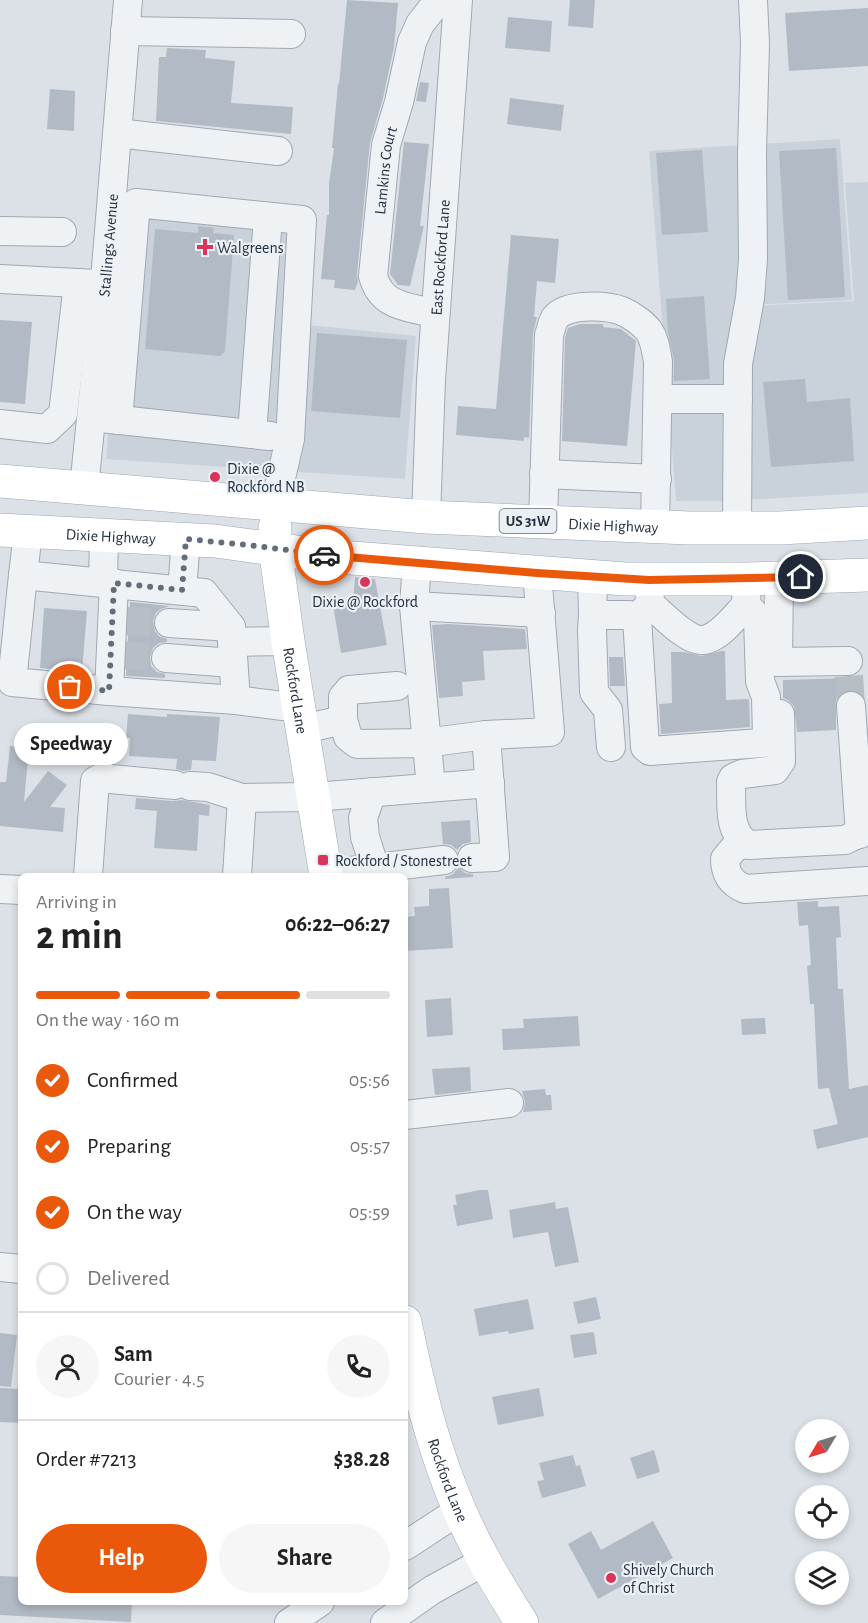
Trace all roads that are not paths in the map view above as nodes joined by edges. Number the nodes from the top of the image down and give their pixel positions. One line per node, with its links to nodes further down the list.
1 (128, 0): 5 (street, Stallings Avenue)
2 (444, 0): 14 (street, Lamkins Court)
3 (458, 0): 14 (street, East Rockford Lane)
4 (753, 0): 16 (street)
5 (125, 31): 6 (street); 7 (street, Stallings Avenue)
6 (291, 34)
7 (117, 133): 8 (street); 13 (street, Stallings Avenue)
8 (278, 151)
9 (268, 217): 17 (street); 19 (street); 20 (street)
10 (0, 231): 11 (street)
11 (62, 232)
12 (0, 279): 13 (street)
13 (91, 284): 17 (street, Stallings Avenue); 18 (street)
14 (435, 314): 26 (street, East Rockford Lane)
15 (658, 399): 16 (street); 21 (street); 22 (street)
16 (738, 399): 30 (street)
17 (105, 418): 19 (street); 24 (street, Stallings Avenue)
18 (0, 424)
19 (252, 434): 20 (street)
20 (290, 439): 25 (street)
21 (544, 474): 22 (street); 27 (street)
22 (657, 479): 29 (street)
23 (0, 481): 24 (main road, Dixie Highway / US 31W)
24 (84, 488): 25 (main road, Dixie Highway / US 31W)
25 (275, 504): 26 (main road, Dixie Highway / US 31W); 34 (main road, Rockford Lane)
26 (426, 517): 27 (main road, Dixie Highway / US 31W)
27 (543, 522): 29 (main road, Dixie Highway / US 31W)
28 (868, 523): 30 (main road, Dixie Highway / US 31W)
29 (655, 527): 30 (main road, Dixie Highway / US 31W)
30 (737, 529)
31 (14, 531): 32 (main road, Dixie Highway); 37 (street)
32 (104, 534): 33 (main road, Dixie Highway); 41 (street)
33 (186, 539): 34 (main road, Dixie Highway); 42 (street)
34 (275, 548): 35 (main road, Dixie Highway); 49 (main road, Rockford Lane)
35 (417, 563): 36 (main road, Dixie Highway); 45 (street)
36 (537, 573): 39 (main road, Dixie Highway); 46 (street)
37 (23, 575): 41 (street); 55 (street)
38 (868, 575): 40 (main road, Dixie Highway)
39 (592, 577): 44 (main road, Dixie Highway); 47 (street)
40 (779, 578): 43 (main road, Dixie Highway); 52 (street)
41 (108, 583): 42 (street); 55 (street)
42 (182, 590): 50 (street)
43 (747, 592): 44 (main road, Dixie Highway); 44 (street); 44 (street)
44 (645, 601): 47 (street)
45 (414, 606): 46 (street); 61 (street)
46 (541, 613): 60 (street)
47 (594, 615): 62 (street)
48 (169, 623): 50 (street)
49 (288, 641): 50 (street); 58 (main road, Rockford Lane)
50 (232, 644): 51 (street); 56 (street)
51 (166, 658)
52 (778, 662): 53 (street); 69 (street)
53 (855, 665)
54 (397, 686): 59 (street)
55 (109, 691): 56 (street)
56 (236, 700): 58 (street)
57 (851, 706): 68 (street)
58 (301, 719): 59 (street); 66 (main road, Rockford Lane)
59 (343, 720): 61 (street)
60 (486, 735): 61 (street); 63 (street)
61 (425, 743): 64 (street)
62 (611, 747)
63 (490, 783): 64 (street); 70 (street)
64 (431, 788): 65 (street)
65 (372, 792): 66 (street); 72 (street)
66 (314, 797): 67 (street); 75 (main road, Rockford Lane)
67 (242, 798): 73 (street); 74 (street)
68 (864, 831): 69 (street)
69 (741, 840): 77 (street)
70 (472, 858)
71 (444, 860): 72 (street)
72 (375, 868): 76 (street)
73 (88, 873)
74 (237, 873)
75 (326, 873)
76 (340, 873)
77 (868, 881)
78 (0, 889): 79 (street)
79 (18, 890)
80 (509, 1104): 81 (street)
81 (408, 1115)
82 (0, 1267): 83 (street)
83 (18, 1269)
84 (408, 1336): 85 (main road, Rockford Lane)
85 (460, 1510): 86 (street); 87 (main road, Rockford Lane)
86 (408, 1544)
87 (484, 1561): 90 (street); 91 (main road, Rockford Lane)
88 (316, 1605): 89 (street)
89 (289, 1623)
90 (385, 1623)
91 (522, 1623)

